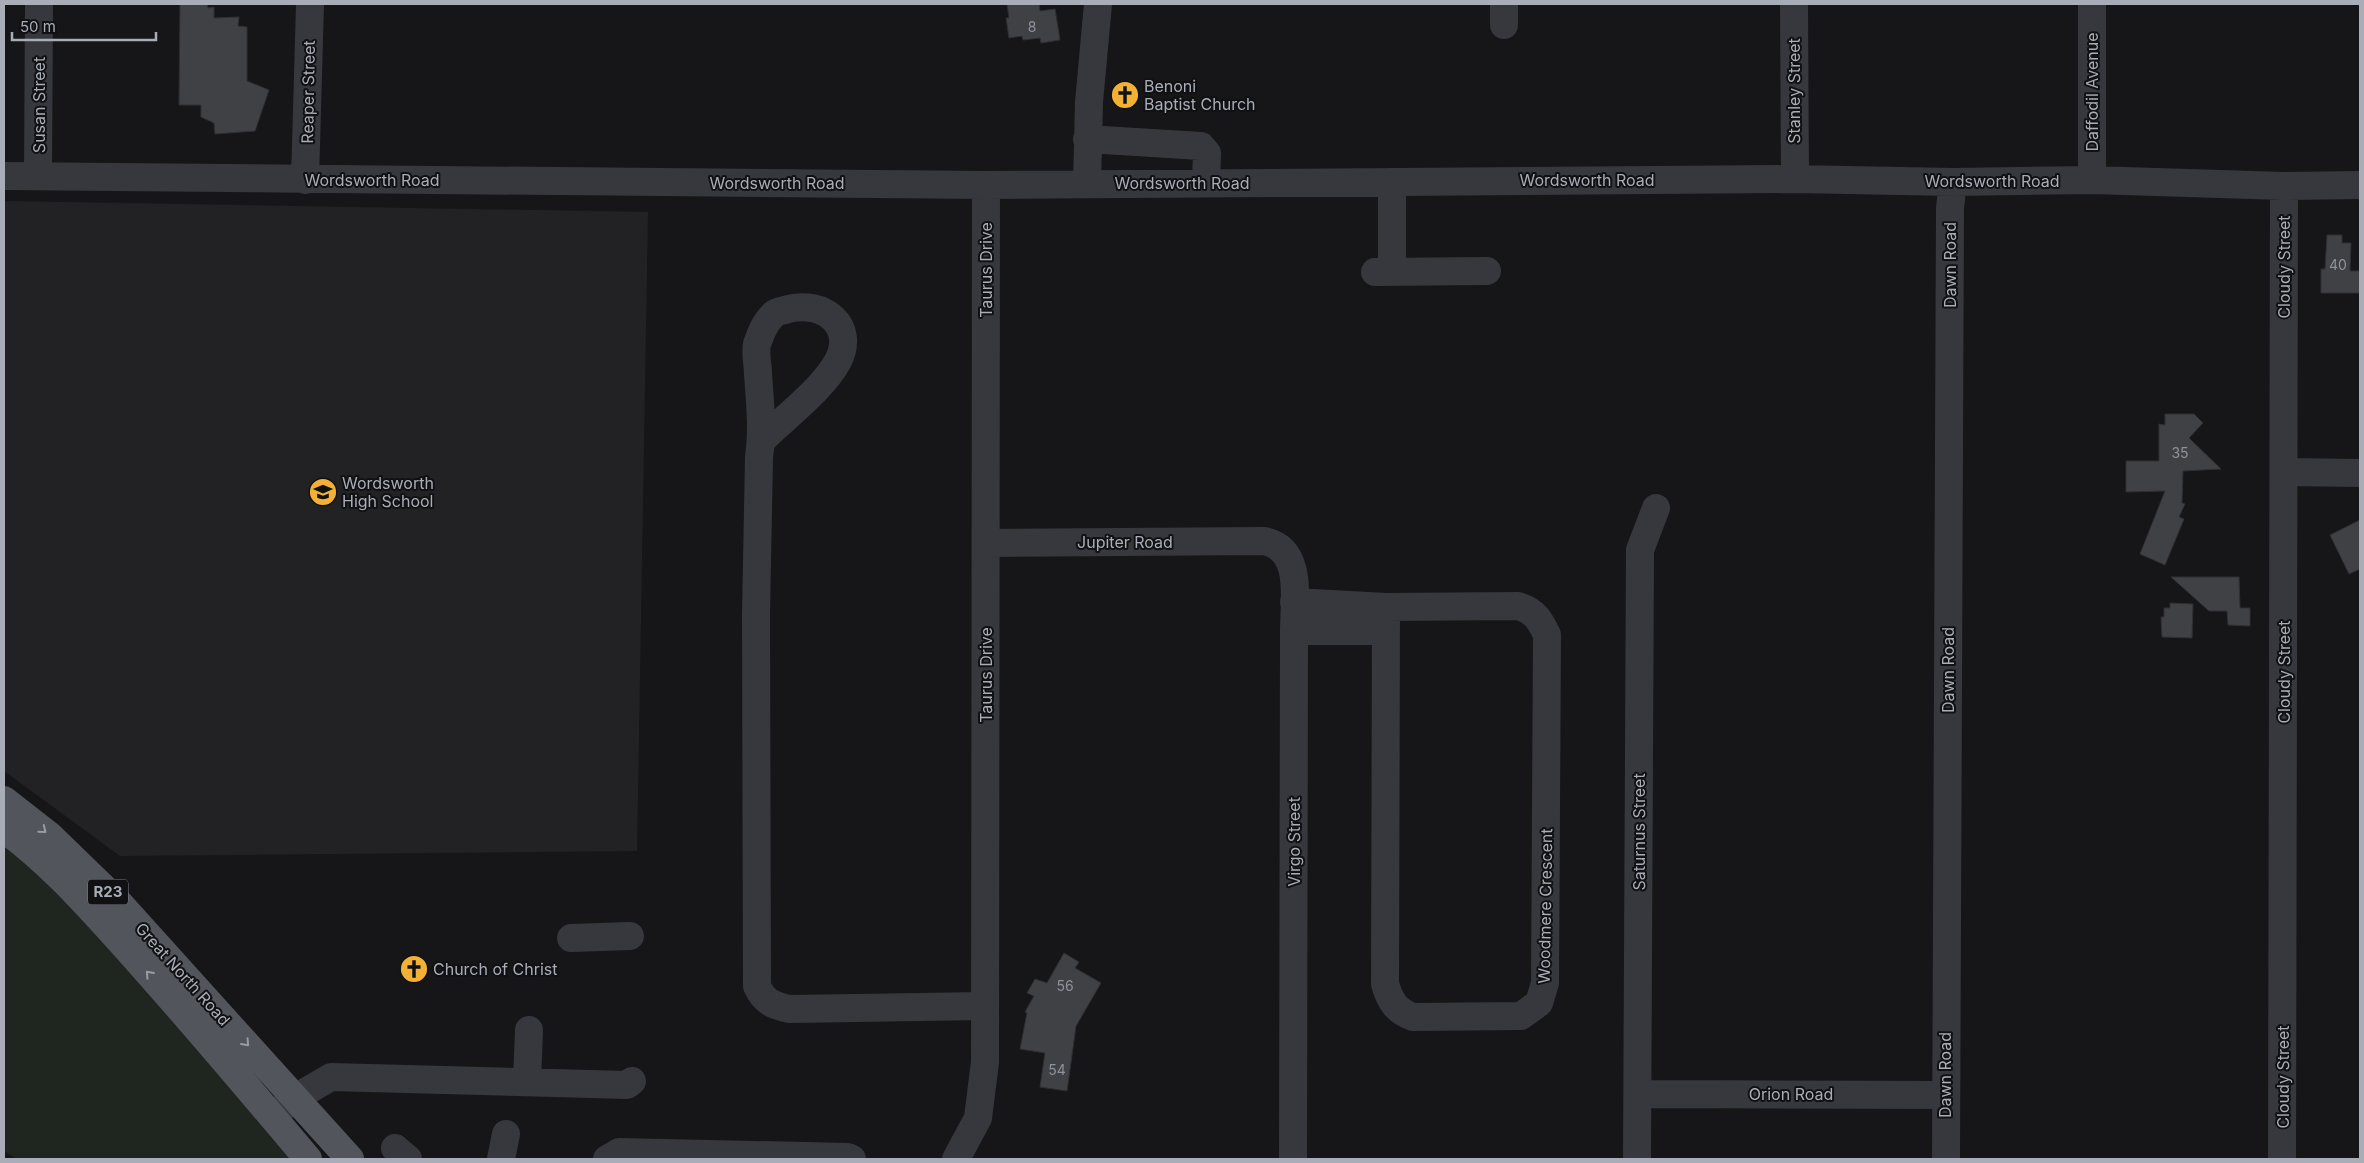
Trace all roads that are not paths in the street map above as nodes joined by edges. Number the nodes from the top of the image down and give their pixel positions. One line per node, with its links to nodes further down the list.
1 (39, 4): 8 (street, Susan Street)
2 (310, 4): 10 (street, Reaper Street)
3 (1098, 4): 6 (street)
4 (1794, 4): 9 (street, Stanley Street)
5 (2092, 4): 11 (street, Daffodil Avenue)
6 (1087, 139): 14 (street); 15 (street)
7 (4, 176): 8 (street, Wordsworth Road)
8 (38, 176): 10 (street, Wordsworth Road)
9 (1795, 179): 12 (street, Wordsworth Road); 13 (street, Wordsworth Road)
10 (305, 180): 16 (street, Wordsworth Road)
11 (2092, 180): 13 (street, Wordsworth Road); 18 (street, Wordsworth Road)
12 (1392, 182): 14 (street, Wordsworth Road); 19 (street)
13 (1953, 182): 38 (street, Dawn Road)
14 (1206, 183): 15 (street, Wordsworth Road)
15 (1087, 184): 16 (street, Wordsworth Road)
16 (986, 185): 25 (street, Taurus Drive)
17 (2360, 185): 18 (street, Wordsworth Road)
18 (2284, 186): 21 (street, Cloudy Street)
19 (1487, 271)
20 (762, 440): 20 (street); 33 (street)
21 (2284, 472): 22 (street); 49 (street, Cloudy Street)
22 (2360, 473)
23 (1656, 508): 37 (street, Saturnus Street)
24 (1264, 541): 25 (street, Jupiter Road); 26 (street, Virgo Street)
25 (987, 543): 33 (street, Taurus Drive)
26 (1294, 602): 27 (street, Woodmere Crescent); 28 (street, Virgo Street)
27 (1386, 619): 27 (street, Woodmere Crescent); 28 (street, Woodmere Crescent)
28 (1294, 631): 46 (street, Virgo Street)
29 (4, 800): 39 (main road, Great North Road / R23, one-way to 39)
30 (4, 829): 40 (main road, Great North Road / R23, one-way to 30)
31 (630, 936): 32 (street)
32 (571, 938)
33 (985, 1006): 45 (street, Taurus Drive)
34 (529, 1030): 36 (street)
35 (632, 1081): 36 (street)
36 (527, 1082): 39 (street)
37 (1638, 1094): 38 (street, Orion Road); 47 (street, Saturnus Street)
38 (1945, 1095): 48 (street, Dawn Road)
39 (295, 1098): 40 (street); 42 (main road, Great North Road / R23)
40 (272, 1116): 41 (main road, Great North Road / R23)
41 (308, 1159)
42 (350, 1159)
43 (607, 1159): 44 (street)
44 (849, 1159)
45 (956, 1159)
46 (1293, 1159)
47 (1637, 1159)
48 (1946, 1159)
49 (2282, 1159)

